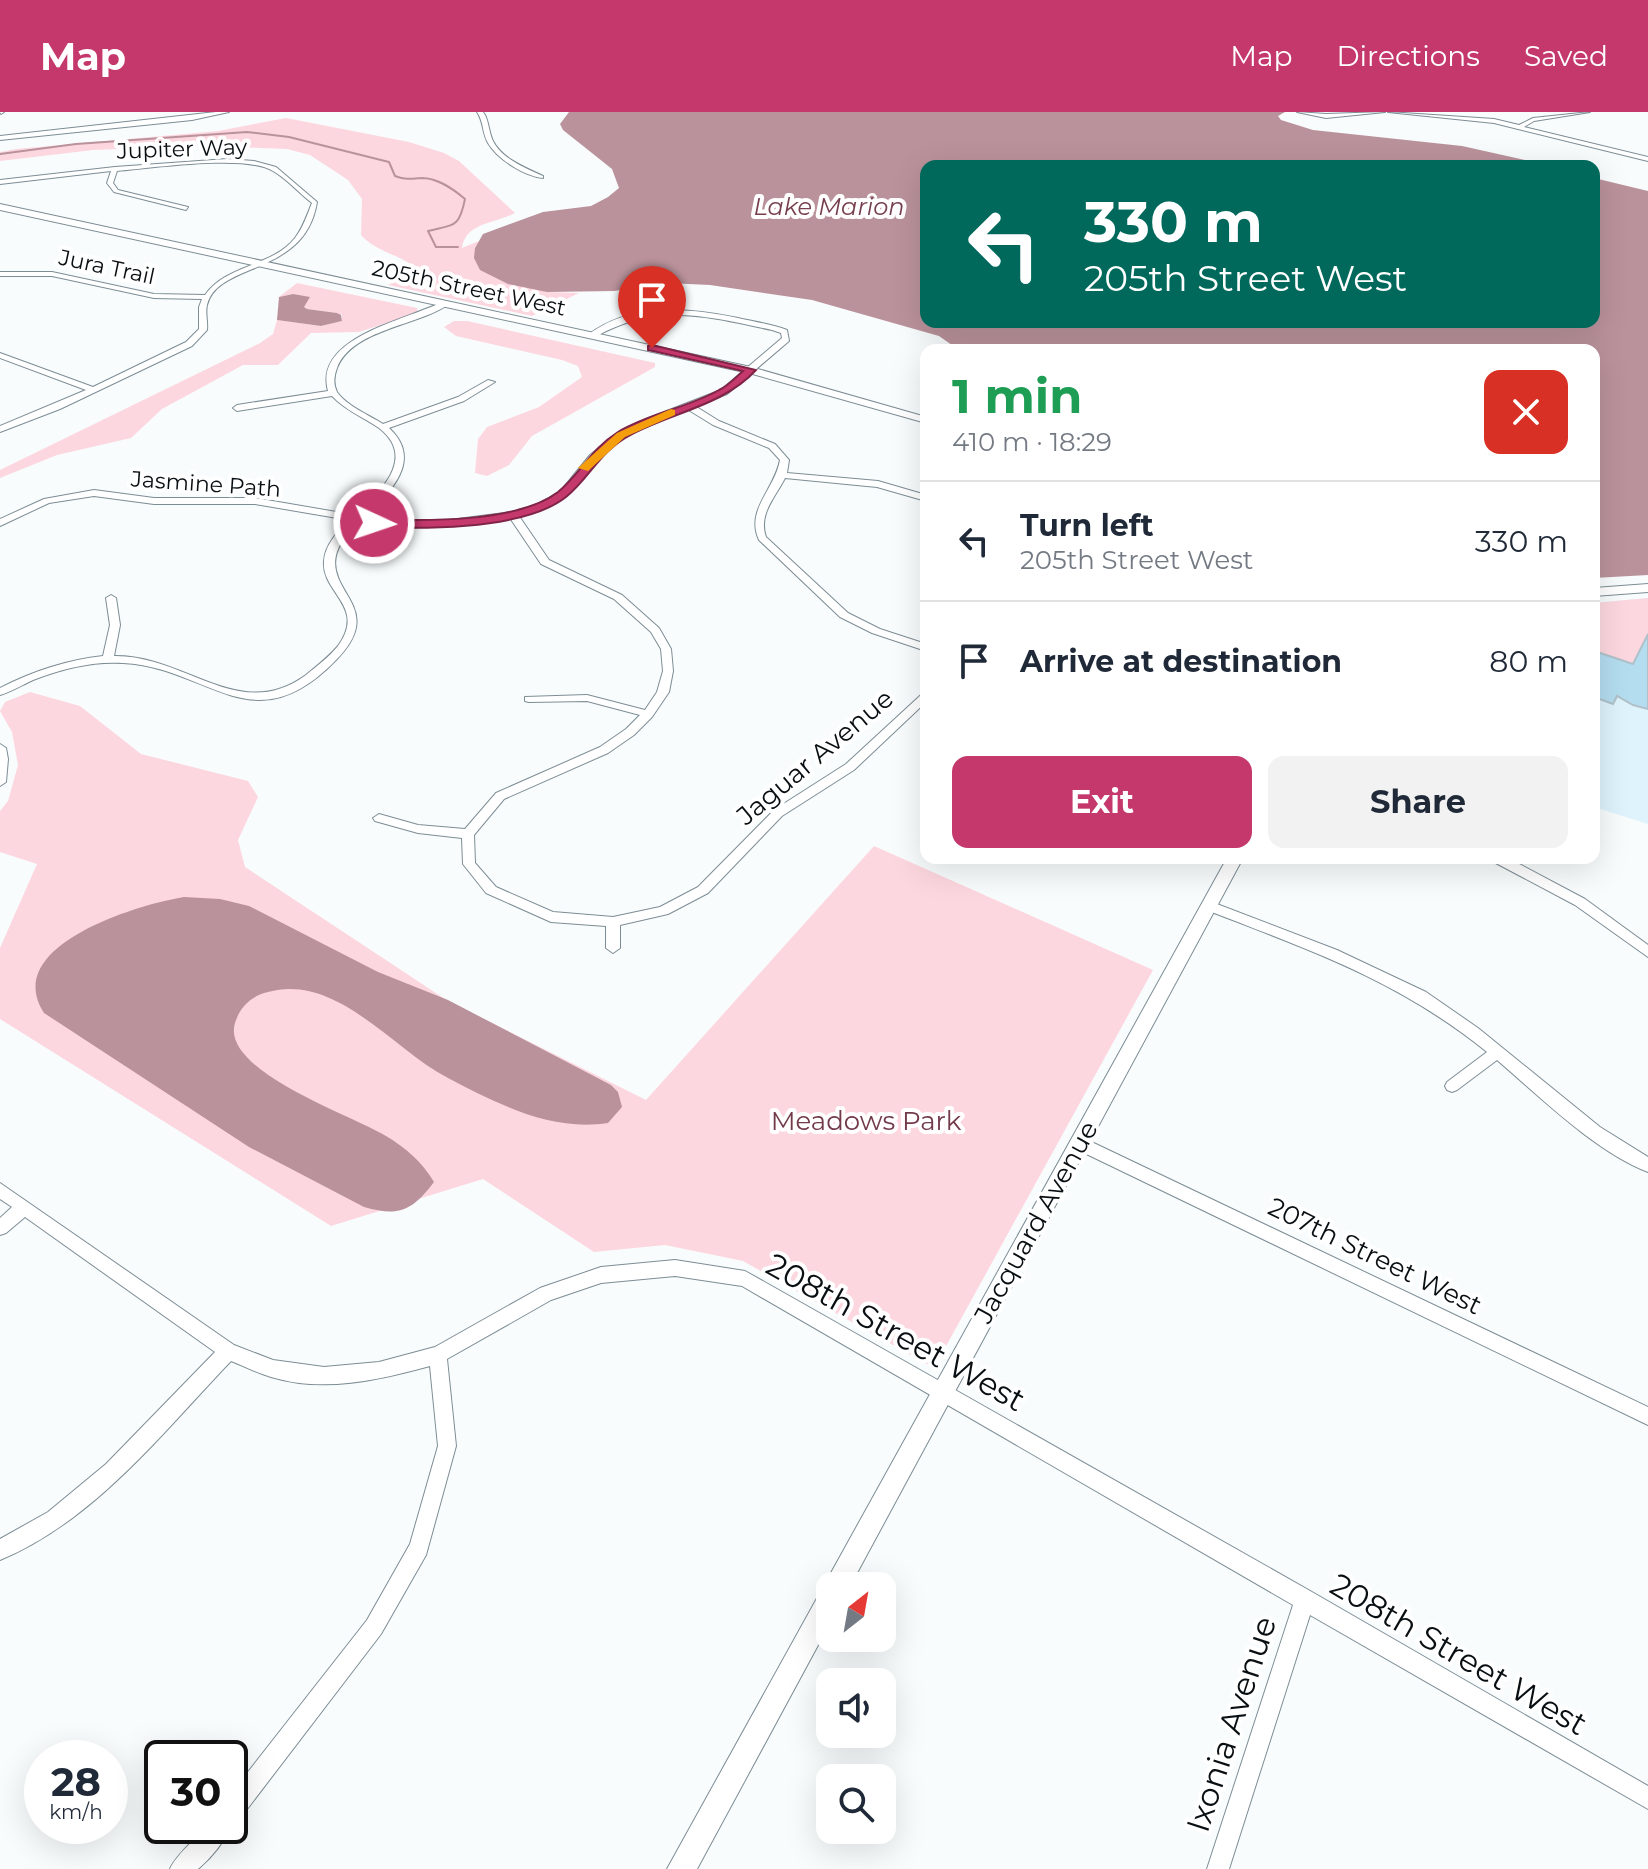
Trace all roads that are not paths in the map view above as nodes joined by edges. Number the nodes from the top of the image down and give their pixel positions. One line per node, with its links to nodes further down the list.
1 (147, 112): 8 (street)
2 (226, 112): 8 (street)
3 (480, 112): 13 (street)
4 (1300, 112): 5 (street)
5 (1382, 112)
6 (1391, 112): 9 (street)
7 (1587, 112): 9 (street)
8 (146, 122): 10 (street)
9 (1521, 126): 11 (street)
10 (0, 138)
11 (1647, 157)
12 (115, 169): 14 (street, Jupiter Way); 16 (street); 17 (street, Jupiter Way)
13 (541, 177)
14 (0, 182)
15 (0, 207): 17 (street, 205th Street West)
16 (186, 208)
17 (258, 263): 19 (street); 20 (street, 205th Street West)
18 (0, 274): 19 (street, Jura Trail)
19 (206, 297): 25 (street)
20 (445, 304): 21 (street, 205th Street West); 26 (street)
21 (592, 335): 23 (street, 205th Street West); 23 (street, Jasmine Path)
22 (0, 355): 25 (street)
23 (751, 370): 27 (street, Jasmine Path); 29 (street, 205th Street West)
24 (491, 382): 30 (street)
25 (94, 390): 31 (street)
26 (333, 393): 28 (street); 30 (street)
27 (688, 406): 32 (street); 34 (street, Jasmine Path)
28 (237, 408)
29 (920, 418)
30 (383, 427): 35 (street)
31 (0, 429)
32 (784, 475): 33 (street); 40 (street)
33 (920, 496)
34 (513, 515): 35 (street, Jasmine Path); 45 (street)
35 (355, 521): 36 (street, Jasmine Path); 41 (street)
36 (0, 523)
37 (1648, 588): 38 (street)
38 (1600, 592)
39 (111, 598): 41 (street)
40 (920, 646)
41 (108, 660): 42 (street)
42 (0, 692)
43 (529, 699): 45 (street)
44 (920, 702): 53 (street, Jaguar Avenue)
45 (648, 714): 49 (street)
46 (0, 748): 47 (street)
47 (0, 782)
48 (379, 818): 49 (street)
49 (468, 834): 53 (street, Jaguar Avenue)
50 (1232, 864): 52 (street, Jacquard Avenue)
51 (1508, 864): 55 (street)
52 (1209, 906): 56 (street); 58 (street, Jacquard Avenue)
53 (613, 922): 54 (street)
54 (613, 948)
55 (1648, 952)
56 (1498, 1052): 57 (street); 59 (street)
57 (1452, 1086)
58 (1079, 1143): 65 (street, Jacquard Avenue); 66 (street, 207th Street West)
59 (1648, 1165)
60 (0, 1190): 61 (street, 208th Street West)
61 (24, 1207): 62 (street); 63 (street, 208th Street West)
62 (0, 1228)
63 (228, 1351): 64 (street, 208th Street West); 67 (street)
64 (438, 1355): 65 (street, 208th Street West); 71 (street)
65 (943, 1392): 68 (street, Jacquard Avenue); 69 (street, 208th Street West)
66 (1648, 1416)
67 (0, 1550)
68 (844, 1572)
69 (1305, 1599): 72 (street, 208th Street West); 76 (street, Ixonia Avenue)
70 (816, 1623): 75 (street)
71 (248, 1790)
72 (1648, 1798)
73 (204, 1844): 74 (street)
74 (181, 1869)
75 (681, 1869)
76 (1218, 1869)

